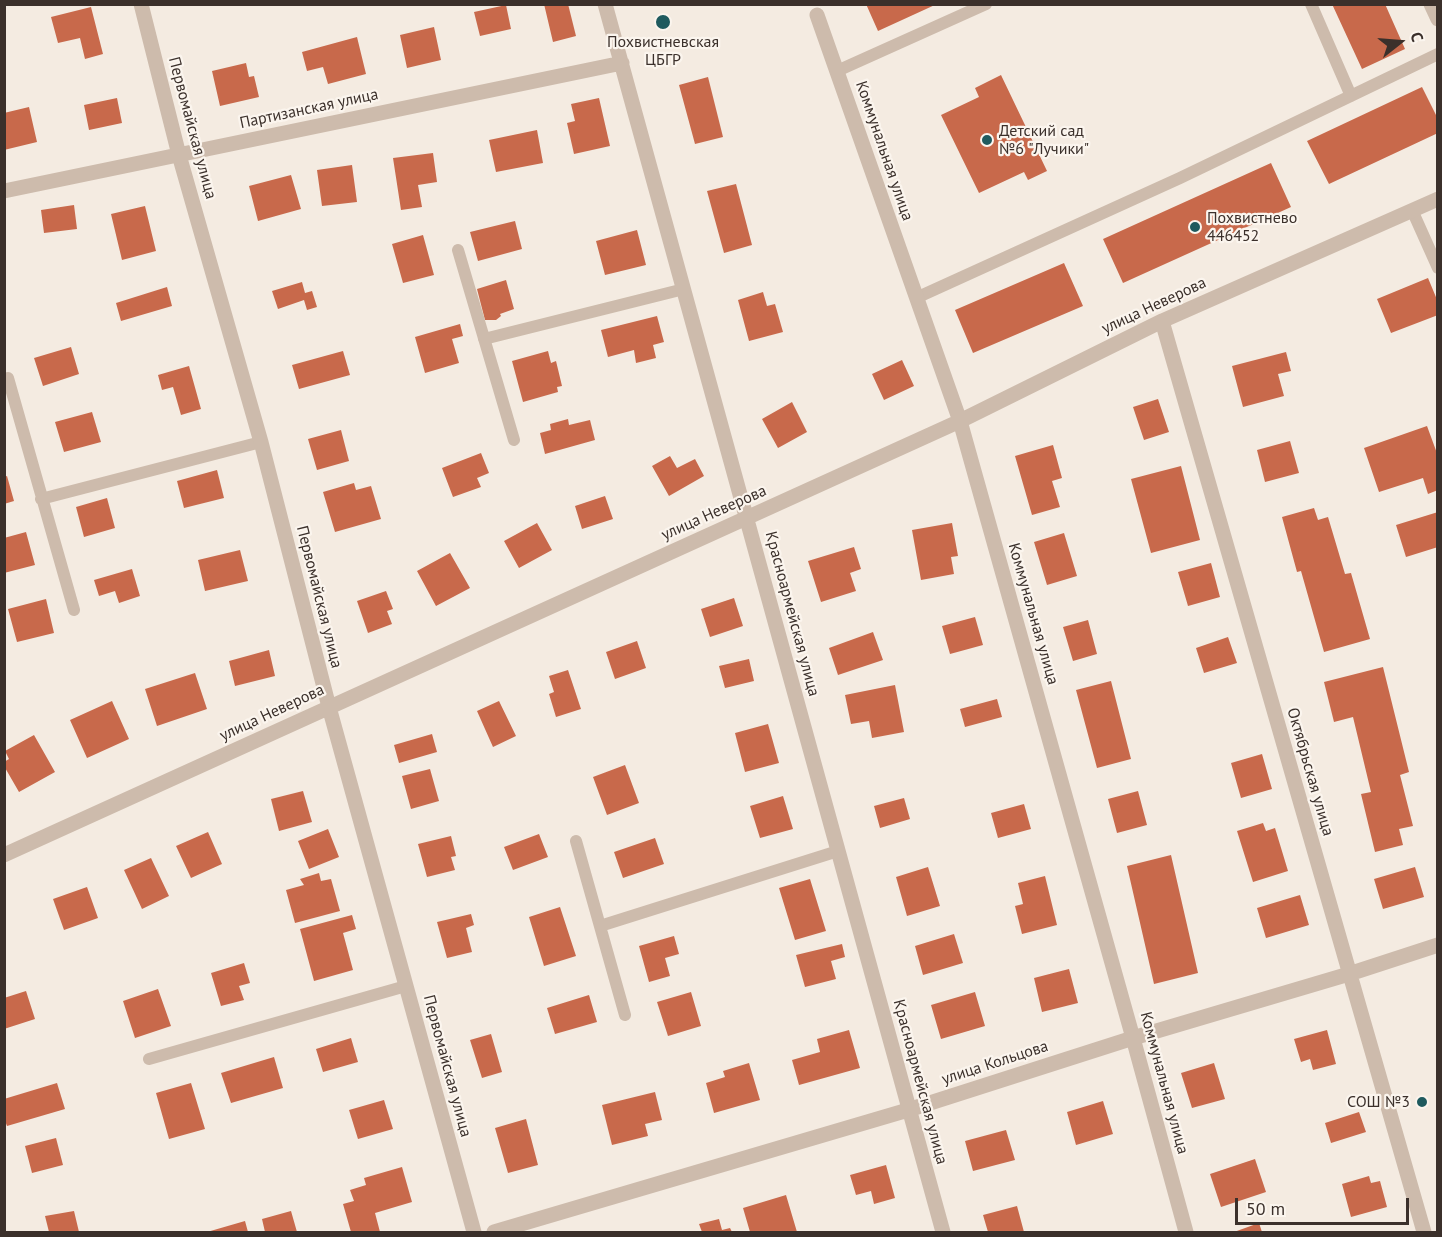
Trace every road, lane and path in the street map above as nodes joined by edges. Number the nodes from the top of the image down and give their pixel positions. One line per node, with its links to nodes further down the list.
1 (141, 4): 12 (street, Первомайская улица)
2 (605, 4): 9 (street, Красноармейская улица)
3 (986, 4): 10 (lane)
4 (1311, 4): 11 (lane)
5 (1431, 4): 7 (street)
6 (817, 15): 10 (street, Коммунальная улица)
7 (1437, 19)
8 (1437, 54): 11 (lane)
9 (622, 63): 12 (street, Партизанская улица); 18 (street, Красноармейская улица)
10 (837, 71): 19 (street, Коммунальная улица)
11 (1351, 96): 19 (lane)
12 (179, 154): 13 (street, Партизанская улица); 25 (street, Первомайская улица)
13 (4, 191)
14 (1437, 199): 15 (street, улица Неверова)
15 (1412, 210): 17 (lane); 20 (street, улица Неверова)
16 (458, 250): 21 (lane)
17 (1437, 268)
18 (684, 289): 21 (lane); 27 (street, Красноармейская улица)
19 (916, 298): 23 (street, Коммунальная улица)
20 (1162, 321): 23 (street, улица Неверова); 35 (street, Октябрьская улица)
21 (484, 339): 24 (lane)
22 (8, 378): 26 (lane)
23 (960, 421): 27 (street, улица Неверова); 38 (street, Коммунальная улица)
24 (514, 440)
25 (261, 442): 26 (lane); 29 (street, Первомайская улица)
26 (41, 499): 28 (lane)
27 (747, 517): 29 (street, улица Неверова); 31 (street, Красноармейская улица)
28 (74, 610)
29 (329, 707): 32 (street, улица Неверова); 36 (street, Первомайская улица)
30 (576, 841): 33 (lane)
31 (838, 851): 33 (lane); 40 (street, Красноармейская улица)
32 (4, 855)
33 (600, 926): 37 (lane)
34 (1437, 945): 35 (street, улица Кольцова)
35 (1349, 974): 38 (street, улица Кольцова); 45 (street, Октябрьская улица)
36 (406, 986): 39 (lane); 41 (street, Первомайская улица)
37 (625, 1015)
38 (1133, 1038): 40 (street, улица Кольцова); 44 (street, Коммунальная улица)
39 (149, 1059)
40 (908, 1110): 42 (street, улица Кольцова); 43 (street, Красноармейская улица)
41 (474, 1233)
42 (494, 1233)
43 (943, 1233)
44 (1186, 1233)
45 (1424, 1233)

